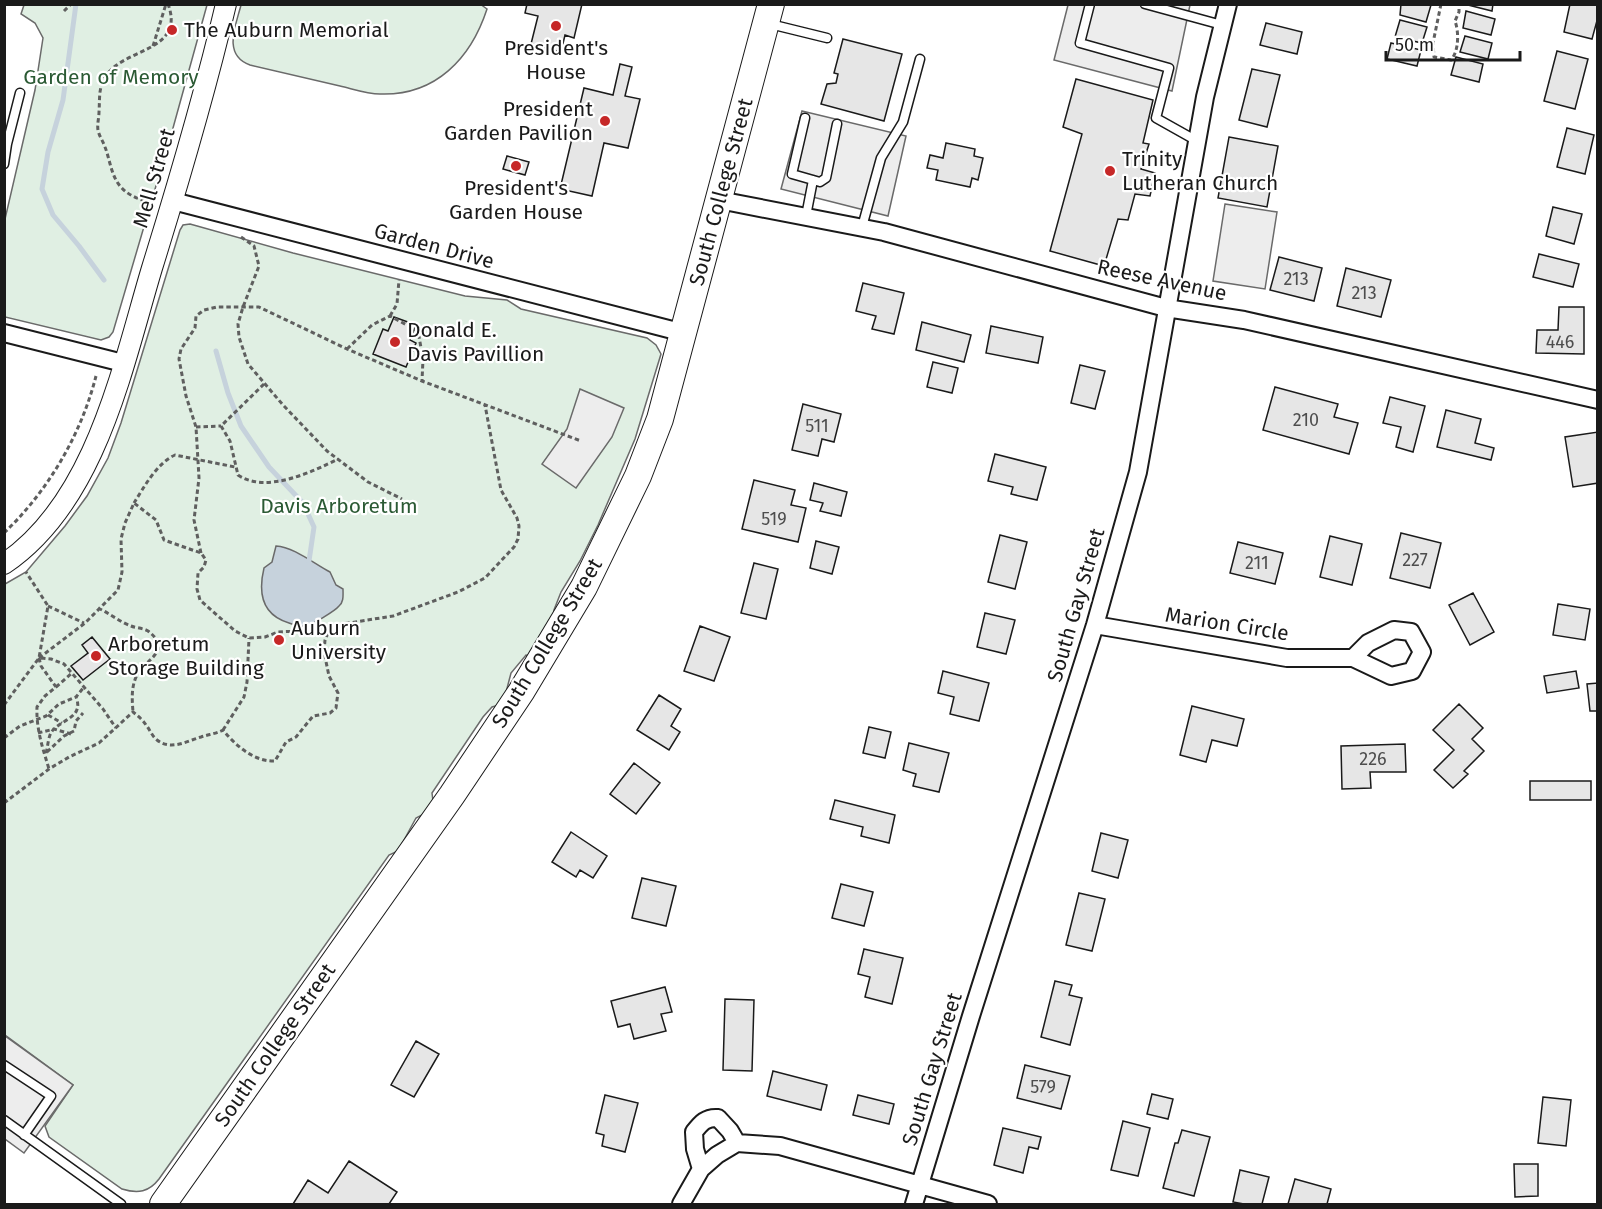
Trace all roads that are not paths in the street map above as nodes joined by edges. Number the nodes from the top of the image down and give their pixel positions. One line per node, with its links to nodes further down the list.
1 (226, 4): 16 (street, Mell Street)
2 (1090, 4): 12 (lane)
3 (1145, 4): 6 (lane)
4 (1228, 4): 6 (street, South Gay Street)
5 (769, 14): 7 (lane); 15 (main road, South College Street)
6 (1222, 25): 12 (street, South Gay Street)
7 (827, 38)
8 (920, 59): 18 (lane)
9 (20, 93): 13 (lane)
10 (805, 118): 14 (lane)
11 (837, 124): 14 (lane)
12 (1197, 141): 19 (street, South Gay Street)
13 (4, 164)
14 (813, 180): 17 (lane)
15 (718, 200): 17 (street, Reese Avenue); 21 (main road, South College Street)
16 (173, 201): 21 (street, Garden Drive); 22 (street, Mell Street)
17 (806, 216): 18 (street, Reese Avenue)
18 (862, 227): 19 (street, Reese Avenue)
19 (1166, 308): 23 (street, Reese Avenue); 25 (street, South Gay Street)
20 (4, 333): 22 (street)
21 (684, 333): 34 (main road, South College Street)
22 (123, 363): 24 (street, Mell Street)
23 (1598, 400)
24 (4, 564)
25 (1095, 625): 26 (street, Marion Circle); 32 (street, South Gay Street)
26 (1353, 658)
27 (4, 1065): 29 (lane)
28 (4, 1120): 29 (lane)
29 (24, 1135): 33 (lane)
30 (737, 1143): 31 (street); 31 (street); 32 (street)
31 (701, 1169): 35 (street)
32 (919, 1187): 36 (street, South Gay Street); 37 (street)
33 (121, 1204)
34 (163, 1204)
35 (681, 1204)
36 (914, 1204)
37 (988, 1204)

